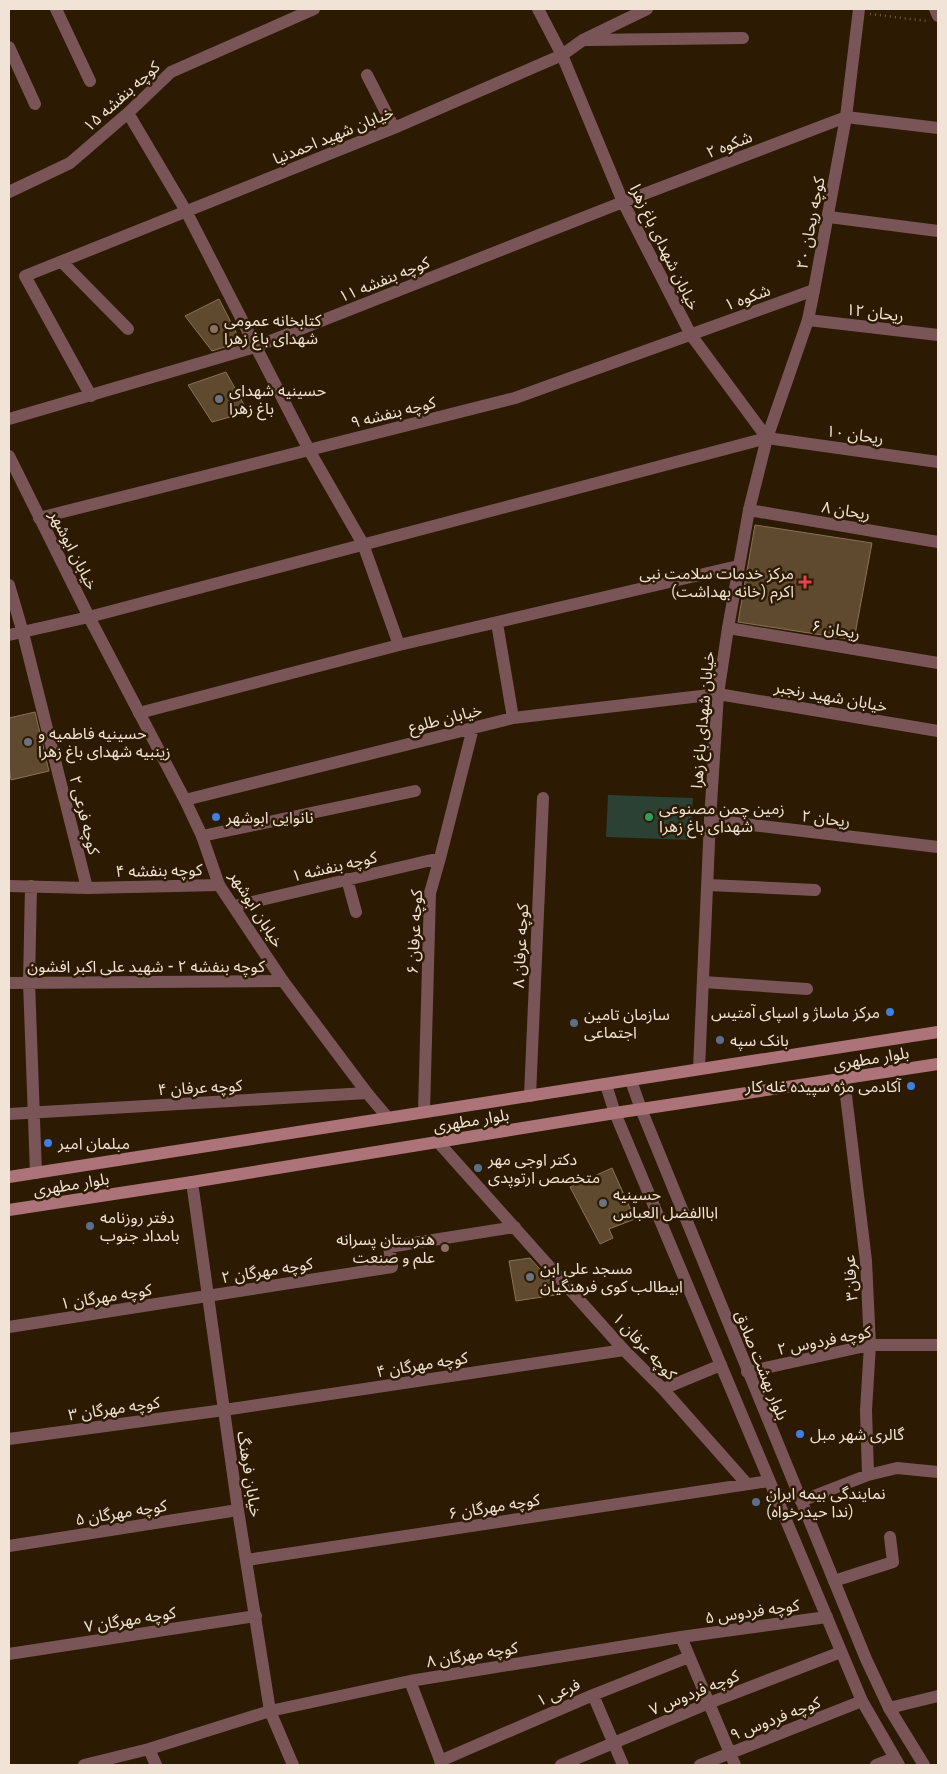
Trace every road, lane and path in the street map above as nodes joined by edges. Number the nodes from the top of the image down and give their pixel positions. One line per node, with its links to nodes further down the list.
1 (56, 9): 13 (street)
2 (314, 9): 15 (street, کوچه بنفشه ١۵)
3 (538, 9): 11 (street, خیابان شهدای باغ زهرا)
4 (647, 9): 9 (street, خیابان شهید احمدنیا)
5 (935, 9): 7 (street)
6 (859, 11): 7 (path); 16 (street, کوچه ریحان ۲۰)
7 (934, 19)
8 (743, 38): 9 (street)
9 (583, 40): 11 (street, خیابان شهید احمدنیا)
10 (9, 46): 14 (street)
11 (562, 56): 17 (street, خیابان شهید احمدنیا); 20 (street, خیابان شهدای باغ زهرا)
12 (367, 75): 17 (street)
13 (90, 81)
14 (35, 104)
15 (128, 113): 19 (street, کوچه بنفشه ١۵); 21 (street)
16 (846, 117): 18 (street); 20 (street, شکوه ۲); 22 (street, کوچه ریحان ۲۰)
17 (394, 128): 21 (street, خیابان شهید احمدنیا)
18 (938, 128)
19 (9, 192)
20 (623, 202): 28 (street, خیابان شهدای باغ زهرا); 30 (street, کوچه بنفشه ۱۱)
21 (186, 211): 24 (street, خیابان شهید احمدنیا); 30 (street)
22 (829, 217): 23 (street); 25 (street, کوچه ریحان ۲۰)
23 (938, 231)
24 (62, 262): 27 (street); 31 (street, خیابان شهید احمدنیا)
25 (814, 290): 26 (street, کوچه ریحان ۲۰); 28 (street, شکوه ۱)
26 (808, 320): 29 (street, ریحان ۱۲); 33 (street, کوچه ریحان ۲۰)
27 (128, 328)
28 (691, 335): 33 (street, خیابان شهدای باغ زهرا); 34 (street, کوچه بنفشه ۹)
29 (938, 335)
30 (255, 347): 31 (street, کوچه بنفشه ۱۱); 34 (street)
31 (90, 396): 32 (street, کوچه بنفشه ۱۱)
32 (9, 419)
33 (767, 438): 36 (street, ریحان ۱۰); 37 (street, خیابان شهدای باغ‌ زهرا); 40 (street)
34 (309, 450): 38 (street, کوچه بنفشه ۹); 40 (street)
35 (9, 456): 38 (street, خیابان ابوشهر)
36 (938, 462)
37 (749, 510): 39 (street, ریحان ۸); 41 (street, خیابان شهدای باغ‌ زهرا)
38 (39, 518): 43 (street, خیابان ابوشهر)
39 (938, 542)
40 (363, 544): 43 (street); 48 (street)
41 (738, 566): 44 (street); 45 (street, خیابان شهدای باغ‌ زهرا)
42 (9, 585): 46 (street, کوچه فرعی ۲)
43 (89, 617): 46 (street); 51 (street, خیابان ابوشهر)
44 (497, 623): 48 (street); 52 (street)
45 (728, 628): 49 (street, ریحان ۶); 50 (street, خیابان شهدای باغ‌ زهرا)
46 (23, 633): 47 (street); 67 (street, کوچه فرعی ۲)
47 (9, 635)
48 (399, 645): 51 (street)
49 (938, 664)
50 (718, 694): 52 (street, خیابان طلوع); 54 (street, خیابان شهید رنجبر); 58 (street, خیابان شهدای باغ‌ زهرا)
51 (139, 713): 57 (street, خیابان ابوشهر)
52 (513, 718): 53 (street, خیابان طلوع)
53 (473, 728): 57 (street, خیابان طلوع); 61 (street, کوچه عرفان ۶)
54 (938, 731)
55 (415, 791): 59 (street)
56 (543, 798): 83 (street, کوچه عرفان ۸)
57 (185, 800): 59 (street, خیابان ابوشهر)
58 (710, 820): 60 (street, ریحان ۲); 64 (street, خیابان شهدای باغ‌ زهرا)
59 (202, 836): 63 (street, خیابان ابوشهر)
60 (938, 847)
61 (440, 858): 62 (street, کوچه بنفشه ۱); 85 (street, کوچه عرفان ۶)
62 (347, 878): 69 (street, کوچه بنفشه ۱); 70 (street)
63 (220, 885): 67 (street, کوچه بنفشه ۴); 69 (street, خیابان ابوشهر)
64 (708, 885): 68 (street); 73 (street, خیابان شهدای باغ‌ زهرا)
65 (9, 886): 66 (street, کوچه بنفشه ۴)
66 (30, 886): 67 (street, کوچه بنفشه ۴); 72 (street)
67 (87, 888)
68 (815, 890)
69 (235, 906): 71 (street, خیابان ابوشهر)
70 (356, 912)
71 (284, 981): 72 (street, کوچه بنفشه ۲ - شهید علی اکبر افشون); 82 (street, خیابان ابوشهر)
72 (29, 982): 74 (street, کوچه بنفشه ۲ - شهید علی اکبر افشون); 86 (street)
73 (703, 982): 75 (street); 78 (street, خیابان شهدای باغ‌ زهرا)
74 (9, 983)
75 (807, 990)
76 (938, 1032): 78 (main road, بلوار مطهری)
77 (938, 1064): 79 (main road, بلوار مطهری)
78 (699, 1069): 80 (main road, بلوار مطهری)
79 (844, 1079): 84 (main road, بلوار مطهری); 100 (street, عرفان۳)
80 (631, 1081): 81 (main road, بلوار مطهری); 84 (street, بلوار بهشت صادق)
81 (606, 1085): 83 (main road, بلوار مطهری); 87 (street)
82 (367, 1093): 86 (street, کوچه عرفان ۴); 89 (street, خیابان ابوشهر)
83 (530, 1096): 85 (main road, بلوار مطهری)
84 (641, 1109): 87 (main road, بلوار مطهری); 97 (street, بلوار بهشت صادق)
85 (424, 1112): 89 (main road, بلوار مطهری)
86 (34, 1113): 88 (street, کوچه عرفان ۴); 91 (street)
87 (616, 1113): 90 (main road, بلوار مطهری); 98 (street)
88 (9, 1114)
89 (388, 1118): 91 (main road, بلوار مطهری)
90 (438, 1142): 93 (main road, بلوار مطهری); 95 (street, کوچه عرفان ۱)
91 (36, 1173): 92 (main road, بلوار مطهری)
92 (9, 1177)
93 (192, 1182): 94 (main road, بلوار مطهری); 96 (street, خیابان فرهنگ)
94 (9, 1210)
95 (515, 1227): 96 (street, کوچه مهرگان ۲); 102 (street, کوچه عرفان ۱)
96 (208, 1296): 99 (street, کوچه مهرگان ۱); 106 (street, خیابان فرهنگ)
97 (719, 1301): 98 (street); 104 (street, بلوار بهشت صادق)
98 (698, 1309): 103 (street)
99 (9, 1327)
100 (870, 1345): 101 (street, کوچه فردوس ۲); 104 (street, کوچه فردوس ۲); 109 (street, عرفان۳)
101 (938, 1345)
102 (624, 1350): 105 (street, کوچه عرفان ۱); 106 (street, کوچه مهرگان ۴)
103 (721, 1365): 105 (street); 110 (street)
104 (747, 1372): 112 (street, بلوار بهشت صادق)
105 (663, 1389): 111 (street, کوچه عرفان ۱)
106 (224, 1410): 107 (street, کوچه مهرگان ۳); 113 (street, خیابان فرهنگ)
107 (9, 1439)
108 (938, 1472): 109 (street)
109 (868, 1475): 112 (street)
110 (769, 1481): 111 (street, کوچه مهرگان ۶); 119 (street)
111 (747, 1484): 116 (street, کوچه مهرگان ۶)
112 (801, 1501): 117 (street, بلوار بهشت صادق)
113 (238, 1510): 115 (street, کوچه مهرگان ۵); 116 (street, خیابان فرهنگ)
114 (890, 1538): 117 (street)
115 (9, 1546)
116 (246, 1560): 118 (street, خیابان فرهنگ)
117 (834, 1581): 129 (street, بلوار بهشت صادق)
118 (256, 1616): 122 (street, کوچه مهرگان ۷); 130 (street, خیابان فرهنگ)
119 (827, 1617): 120 (street, کوچه فردوس ۵); 121 (street)
120 (681, 1637): 123 (street); 124 (street, کوچه مهرگان ۸)
121 (841, 1652): 127 (street); 128 (street, کوچه فردوس ۷)
122 (9, 1654)
123 (689, 1657): 125 (street, فرعی ۱); 128 (street)
124 (410, 1681): 130 (street, کوچه مهرگان ۸); 135 (street)
125 (593, 1695): 131 (street); 135 (street, فرعی ۱)
126 (938, 1696): 129 (street)
127 (862, 1701): 133 (street, کوچه فردوس ۹); 134 (street)
128 (709, 1703): 131 (street, کوچه فردوس ۷); 133 (street)
129 (889, 1708): 144 (street, بلوار بهشت صادق)
130 (270, 1711): 132 (street, کوچه مهرگان ۸); 138 (street, خیابان فرهنگ)
131 (613, 1743): 139 (street, کوچه فردوس ۷); 140 (street)
132 (149, 1748): 136 (street, کوچه مهرگان ۸); 137 (street)
133 (730, 1753): 141 (street, کوچه فردوس ۹); 142 (street)
134 (897, 1761): 143 (street)
135 (441, 1763)
136 (84, 1765)
137 (156, 1765)
138 (293, 1765)
139 (561, 1765)
140 (623, 1765)
141 (700, 1765)
142 (735, 1765)
143 (876, 1765)
144 (924, 1765)

